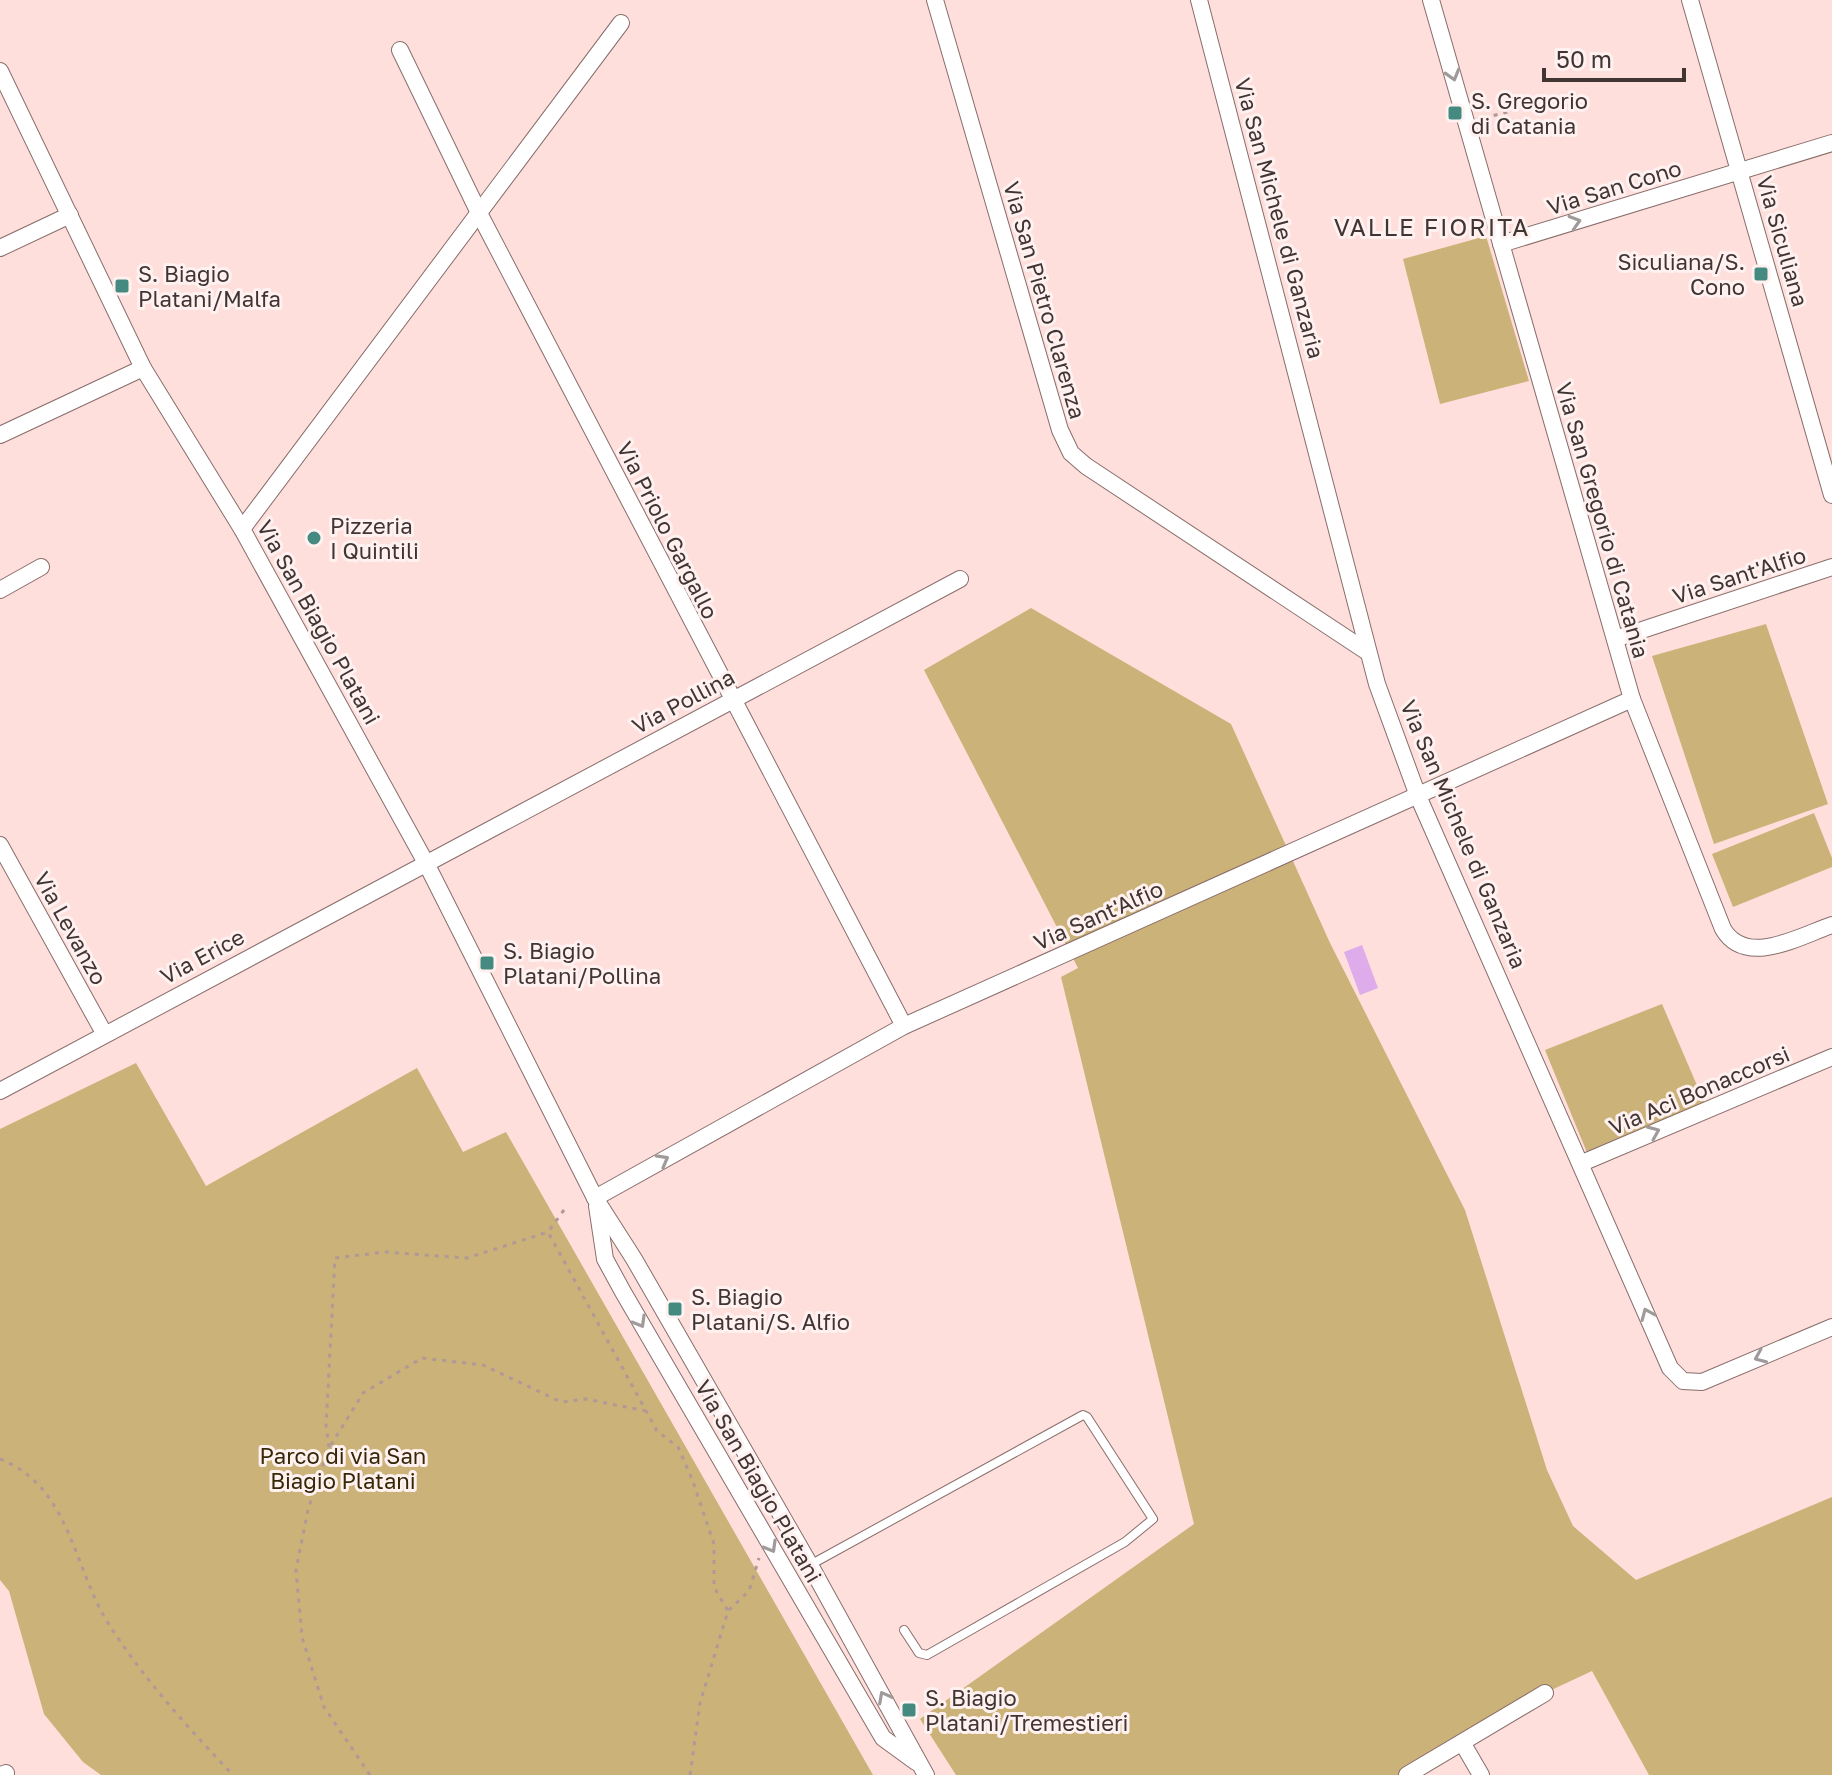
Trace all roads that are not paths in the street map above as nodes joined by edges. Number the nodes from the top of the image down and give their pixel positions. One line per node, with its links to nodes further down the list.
1 (935, 0): 23 (street, Via San Pietro Clarenza)
2 (1199, 0): 23 (street, Via San Michele di Ganzaria)
3 (1431, 0): 12 (street, Via San Gregorio di Catania, one-way to 12)
4 (1690, 0): 9 (street, Via Siculiana)
5 (621, 23): 11 (street)
6 (400, 50): 11 (street, Via Priolo Gargallo)
7 (0, 71): 10 (street, Via San Biagio Platani)
8 (1832, 143): 9 (street, Via San Cono)
9 (1741, 173): 12 (street, Via San Cono, one-way to 9); 16 (street, Via Siculiana)
10 (70, 215): 13 (street); 14 (street, Via San Biagio Platani)
11 (480, 215): 17 (street); 25 (street, Via Priolo Gargallo)
12 (1501, 244): 22 (street, Via San Gregorio di Catania)
13 (0, 248)
14 (143, 368): 15 (street); 17 (street, Via San Biagio Platani)
15 (0, 435)
16 (1832, 495)
17 (242, 529): 28 (street, Via San Biagio Platani)
18 (41, 567): 21 (street)
19 (1832, 567): 22 (street, Via Sant'Alfio)
20 (960, 579): 25 (street, Via Pollina)
21 (0, 590)
22 (1615, 639): 24 (street, Via San Gregorio di Catania)
23 (1366, 651): 26 (street, Via San Michele di Ganzaria)
24 (1632, 699): 26 (street, Via Sant'Alfio); 29 (street, Via San Gregorio di Catania)
25 (731, 700): 28 (street, Via Pollina); 30 (street, Via Priolo Gargallo)
26 (1418, 796): 30 (street, Via Sant'Alfio); 34 (street, Via San Michele di Ganzaria)
27 (0, 845): 31 (street, Via Levanzo)
28 (426, 863): 31 (street, Via Erice); 35 (street, Via San Biagio Platani)
29 (1832, 925)
30 (904, 1026): 35 (street, Via Sant'Alfio, one-way to 30)
31 (104, 1033): 33 (street, Via Erice)
32 (1832, 1057): 34 (street, Via Aci Bonaccorsi, one-way to 32)
33 (0, 1091)
34 (1582, 1163): 38 (street, Via San Michele di Ganzaria, one-way to 34)
35 (595, 1198): 36 (street, Via San Biagio Platani); 37 (street, Via San Biagio Platani)
36 (634, 1259): 37 (street); 39 (street, Via San Biagio Platani)
37 (613, 1274): 43 (street, Via San Biagio Platani, one-way to 43)
38 (1832, 1327)
39 (810, 1565): 40 (lane); 43 (street, Via San Biagio Platani, one-way to 39)
40 (904, 1630)
41 (1545, 1693): 42 (street)
42 (1463, 1744): 44 (street); 45 (street)
43 (924, 1770)
44 (1407, 1775)
45 (1481, 1775)

